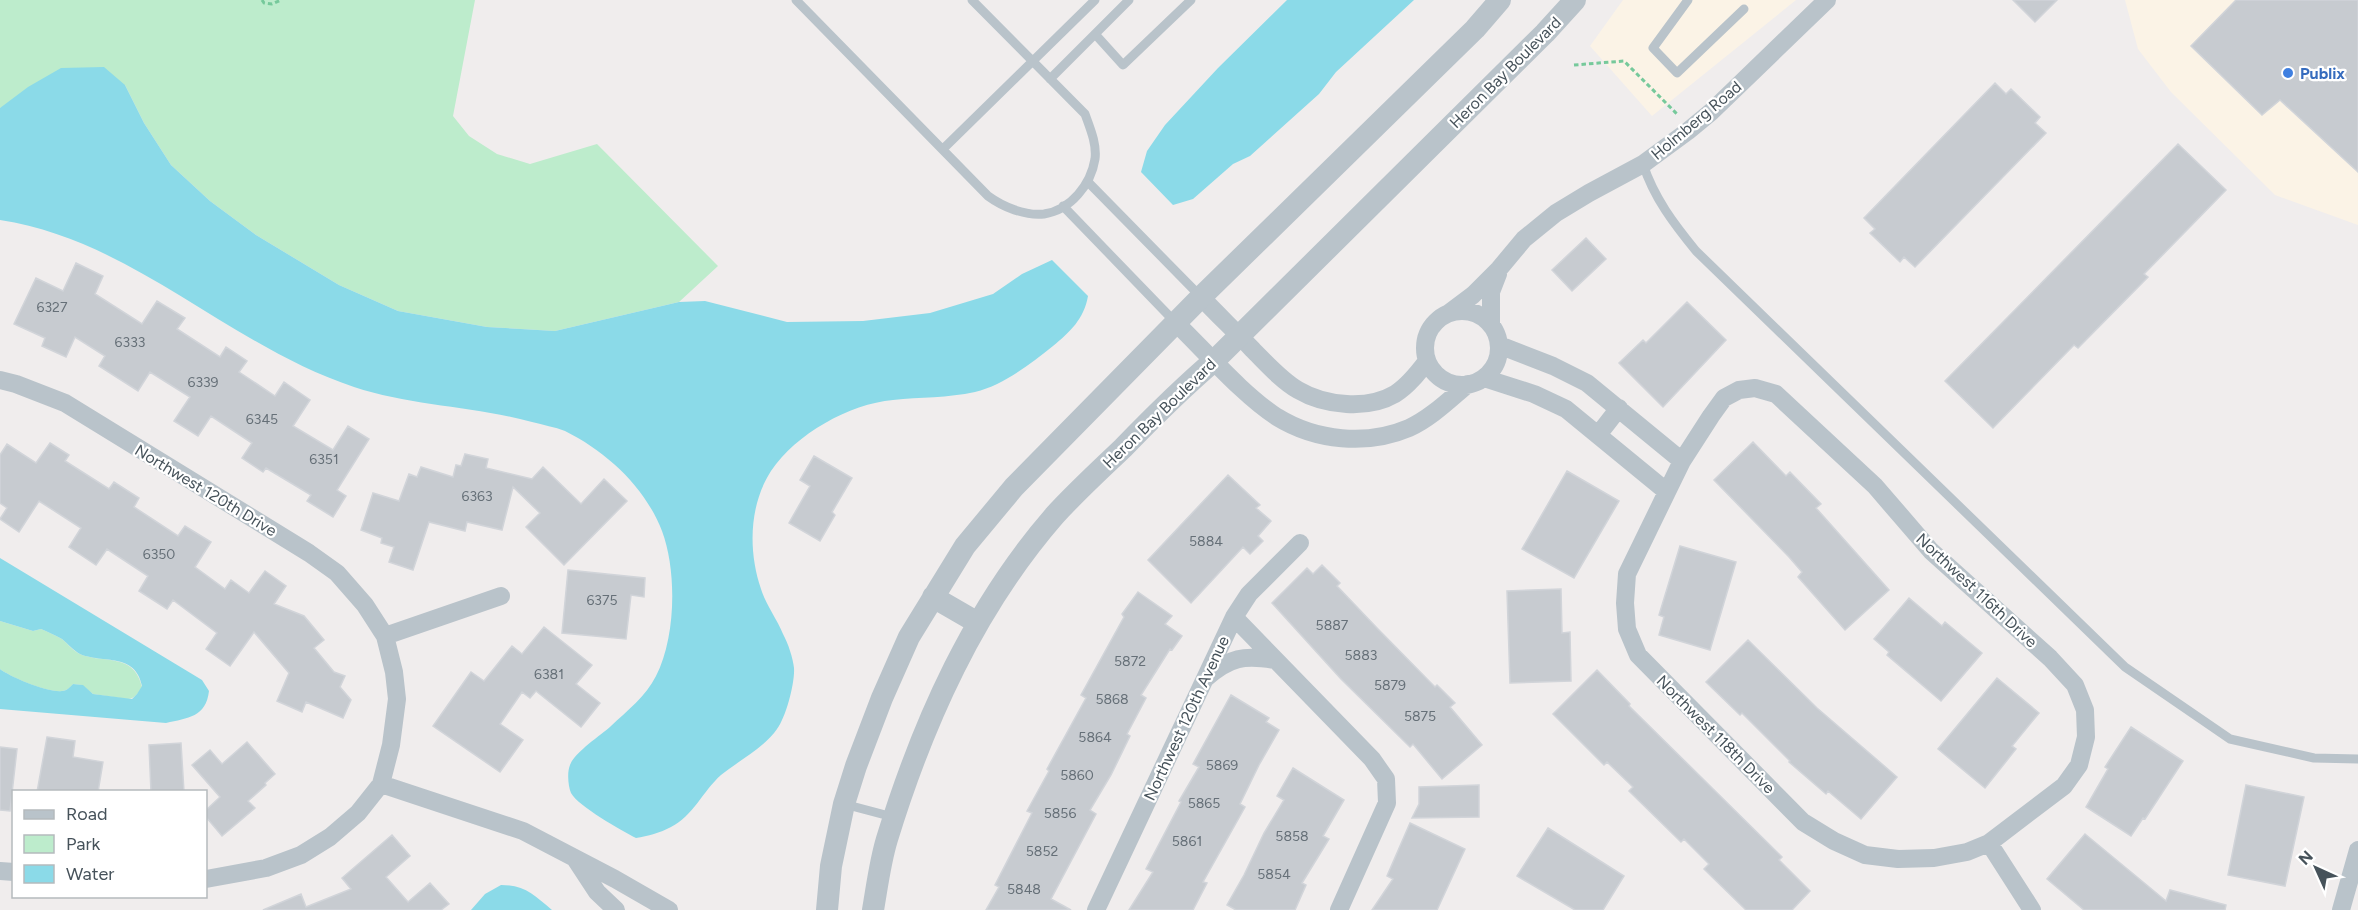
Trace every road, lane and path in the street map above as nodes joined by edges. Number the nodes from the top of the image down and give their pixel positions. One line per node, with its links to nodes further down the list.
1 (262, 0): 2 (path)
2 (281, 0)
3 (796, 0): 18 (lane)
4 (972, 0): 14 (lane)
5 (1095, 0): 14 (lane)
6 (1130, 0): 13 (lane)
7 (1191, 0): 13 (lane)
8 (1500, 0): 23 (street)
9 (1575, 0): 27 (street, Heron Bay Boulevard)
10 (1688, 0): 12 (lane)
11 (1827, 0): 19 (street, Holmberg Road)
12 (1744, 9)
13 (1095, 34): 16 (lane)
14 (1032, 61): 16 (lane); 18 (lane)
15 (1574, 64): 17 (path)
16 (1050, 79): 20 (lane)
17 (1677, 114)
18 (943, 149): 21 (lane)
19 (1643, 164): 22 (street, Holmberg Road); 45 (lane)
20 (1088, 182): 21 (lane); 23 (lane)
21 (1063, 206): 25 (lane)
22 (1499, 269): 24 (street, Holmberg Road); 26 (street, Holmberg Road)
23 (1201, 297): 25 (street); 27 (street)
24 (1449, 313): 26 (street); 30 (street)
25 (1176, 323): 29 (street); 39 (street)
26 (1491, 324): 28 (street)
27 (1239, 335): 29 (street, Heron Bay Boulevard); 30 (street)
28 (1499, 345): 32 (street); 33 (street)
29 (1215, 360): 32 (street); 41 (street, Heron Bay Boulevard)
30 (1427, 361): 32 (street)
31 (0, 380): 42 (street, Northwest 120th Drive)
32 (1476, 381): 34 (street)
33 (1619, 408): 34 (street); 35 (street)
34 (1598, 435): 36 (street)
35 (1682, 461): 36 (street, Northwest 118th Drive); 49 (street, Northwest 116th Drive)
36 (1666, 491): 49 (street, Northwest 118th Drive)
37 (1300, 543): 40 (street, Northwest 120th Avenue)
38 (501, 596): 42 (street)
39 (933, 597): 41 (street); 47 (street)
40 (1234, 617): 43 (street); 44 (street, Northwest 120th Avenue)
41 (978, 623): 48 (street, Heron Bay Boulevard)
42 (385, 636): 46 (street, Northwest 120th Drive)
43 (1275, 660): 44 (street); 58 (street)
44 (1204, 680): 57 (street, Northwest 120th Avenue)
45 (2358, 759)
46 (381, 784): 51 (street); 52 (street, Northwest 120th Drive)
47 (843, 804): 48 (lane); 55 (street)
48 (895, 818): 56 (street, Heron Bay Boulevard)
49 (1989, 843): 59 (street)
50 (2358, 850): 60 (street)
51 (575, 859): 53 (street); 54 (street)
52 (207, 879)
53 (616, 910)
54 (669, 910)
55 (827, 910)
56 (873, 910)
57 (1096, 910)
58 (1339, 910)
59 (2032, 910)
60 (2341, 910)

